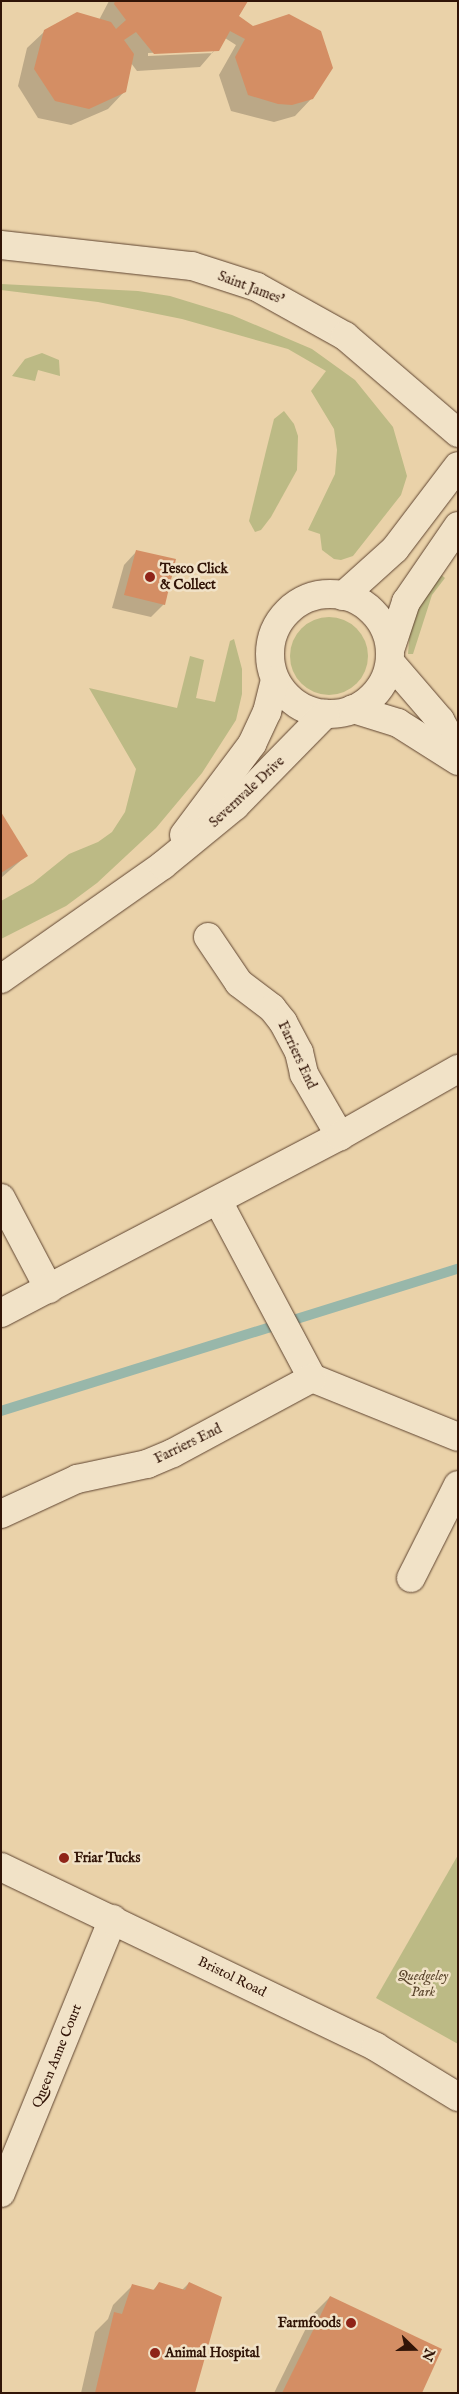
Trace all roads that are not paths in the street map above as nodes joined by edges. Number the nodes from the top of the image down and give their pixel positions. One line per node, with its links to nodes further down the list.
1 (1, 245): 2 (street, Saint James')
2 (458, 433)
3 (458, 466): 5 (street)
4 (458, 526): 6 (street)
5 (343, 596): 6 (street); 7 (street)
6 (390, 656): 8 (street); 10 (street)
7 (275, 680): 9 (street); 12 (street, Severnvale Drive)
8 (353, 709): 9 (street); 11 (street)
9 (325, 714): 12 (street, Severnvale Drive)
10 (458, 752)
11 (458, 761)
12 (163, 865): 14 (street, Severnvale Drive)
13 (208, 937): 16 (street, Farriers End)
14 (1, 979)
15 (458, 1069): 16 (street)
16 (340, 1136): 18 (street)
17 (1, 1198): 19 (street)
18 (218, 1201): 19 (street); 21 (street)
19 (49, 1289): 20 (street)
20 (1, 1314)
21 (312, 1378): 22 (street); 24 (street, Farriers End)
22 (458, 1438)
23 (458, 1485): 25 (street)
24 (1, 1514)
25 (411, 1578)
26 (1, 1867): 27 (street, Bristol Road)
27 (113, 1918): 28 (street, Bristol Road); 29 (street, Queen Anne Court)
28 (458, 2097)
29 (1, 2193)

